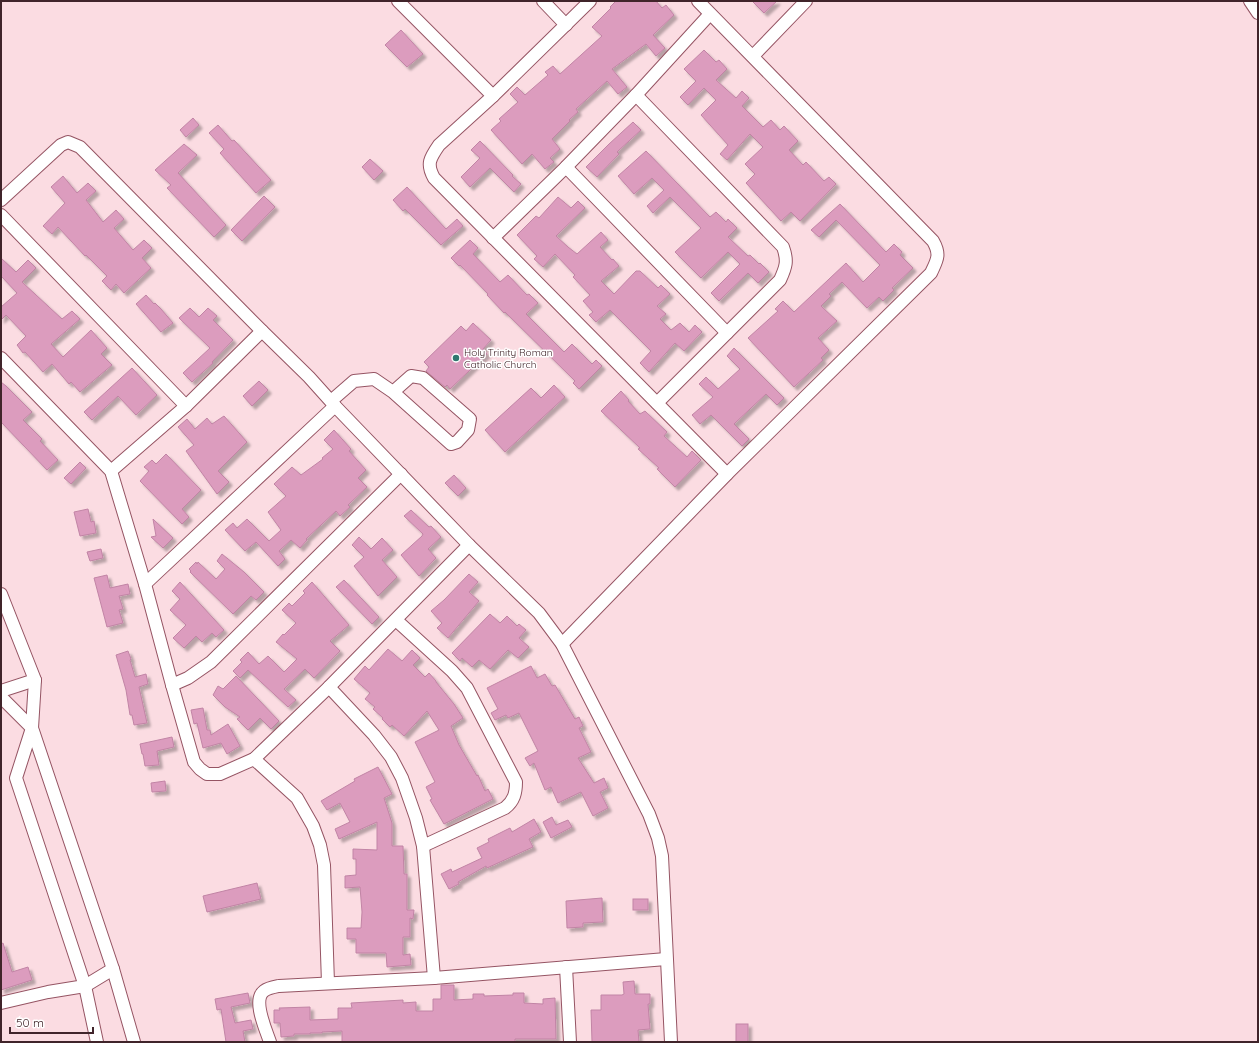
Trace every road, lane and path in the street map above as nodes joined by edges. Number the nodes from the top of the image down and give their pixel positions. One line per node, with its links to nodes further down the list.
1 (398, 1): 12 (street)
2 (542, 1): 9 (street)
3 (590, 1): 9 (street)
4 (698, 1): 8 (street)
5 (806, 1): 10 (street)
6 (1250, 1): 7 (street)
7 (1258, 13)
8 (710, 14): 10 (street); 11 (street)
9 (566, 25): 12 (street)
10 (753, 56): 26 (street)
11 (636, 95): 13 (street); 18 (street)
12 (493, 96): 16 (street)
13 (566, 167): 16 (street); 18 (street)
14 (1, 200): 17 (street)
15 (1, 215): 23 (street)
16 (494, 238): 22 (street)
17 (262, 331): 21 (street); 23 (street)
18 (727, 333): 22 (street)
19 (1, 358): 24 (street)
20 (394, 392): 20 (street); 21 (street)
21 (333, 403): 25 (street); 28 (street)
22 (657, 403): 26 (street)
23 (186, 406): 24 (street)
24 (111, 471): 28 (street)
25 (401, 474): 27 (street); 33 (street)
26 (727, 474): 31 (street)
27 (469, 545): 30 (street); 31 (street)
28 (145, 584): 33 (street)
29 (1, 594): 32 (street)
30 (396, 620): 34 (street); 39 (street)
31 (562, 644): 40 (street)
32 (35, 680): 35 (street); 37 (street)
33 (172, 685): 38 (street)
34 (329, 687): 38 (street); 39 (street)
35 (1, 691)
36 (1, 697): 37 (street)
37 (32, 728): 42 (street); 45 (street)
38 (254, 759): 44 (street)
39 (424, 846): 43 (street)
40 (666, 959): 41 (street); 51 (street)
41 (566, 967): 43 (street); 50 (street)
42 (112, 969): 45 (street); 48 (street)
43 (434, 978): 44 (street)
44 (328, 983): 49 (street)
45 (85, 986): 46 (street); 47 (street)
46 (1, 1003)
47 (97, 1042)
48 (134, 1042)
49 (270, 1042)
50 (570, 1042)
51 (672, 1042)

